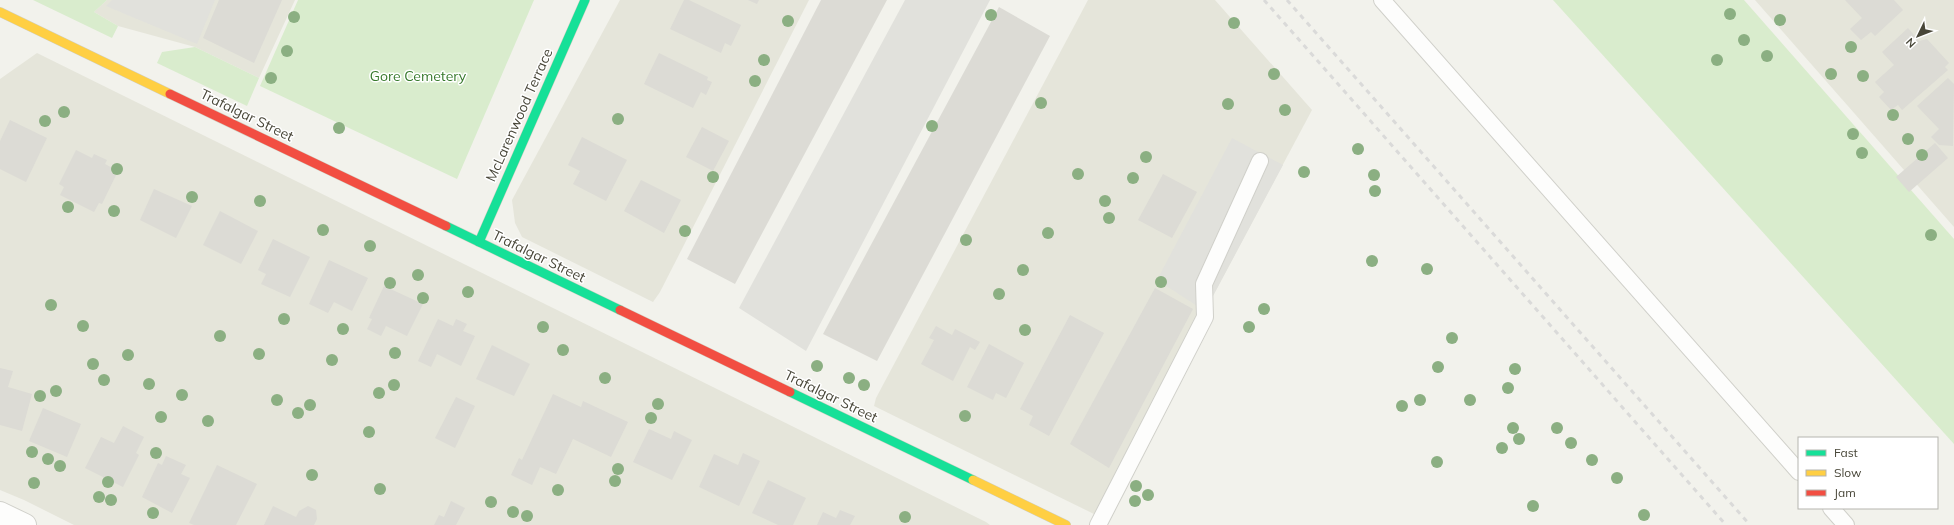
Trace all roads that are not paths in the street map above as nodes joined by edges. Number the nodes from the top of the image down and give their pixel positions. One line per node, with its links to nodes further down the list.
1 (585, 0): 5 (main road, McLarenwood Terrace)
2 (1382, 0): 6 (lane)
3 (0, 12): 5 (main road, Trafalgar Street)
4 (1260, 161): 11 (lane)
5 (479, 242): 10 (main road, Trafalgar Street)
6 (1798, 471)
7 (1832, 509): 12 (lane)
8 (0, 513): 9 (street)
9 (25, 525)
10 (1066, 525)
11 (1098, 525)
12 (1846, 525)

